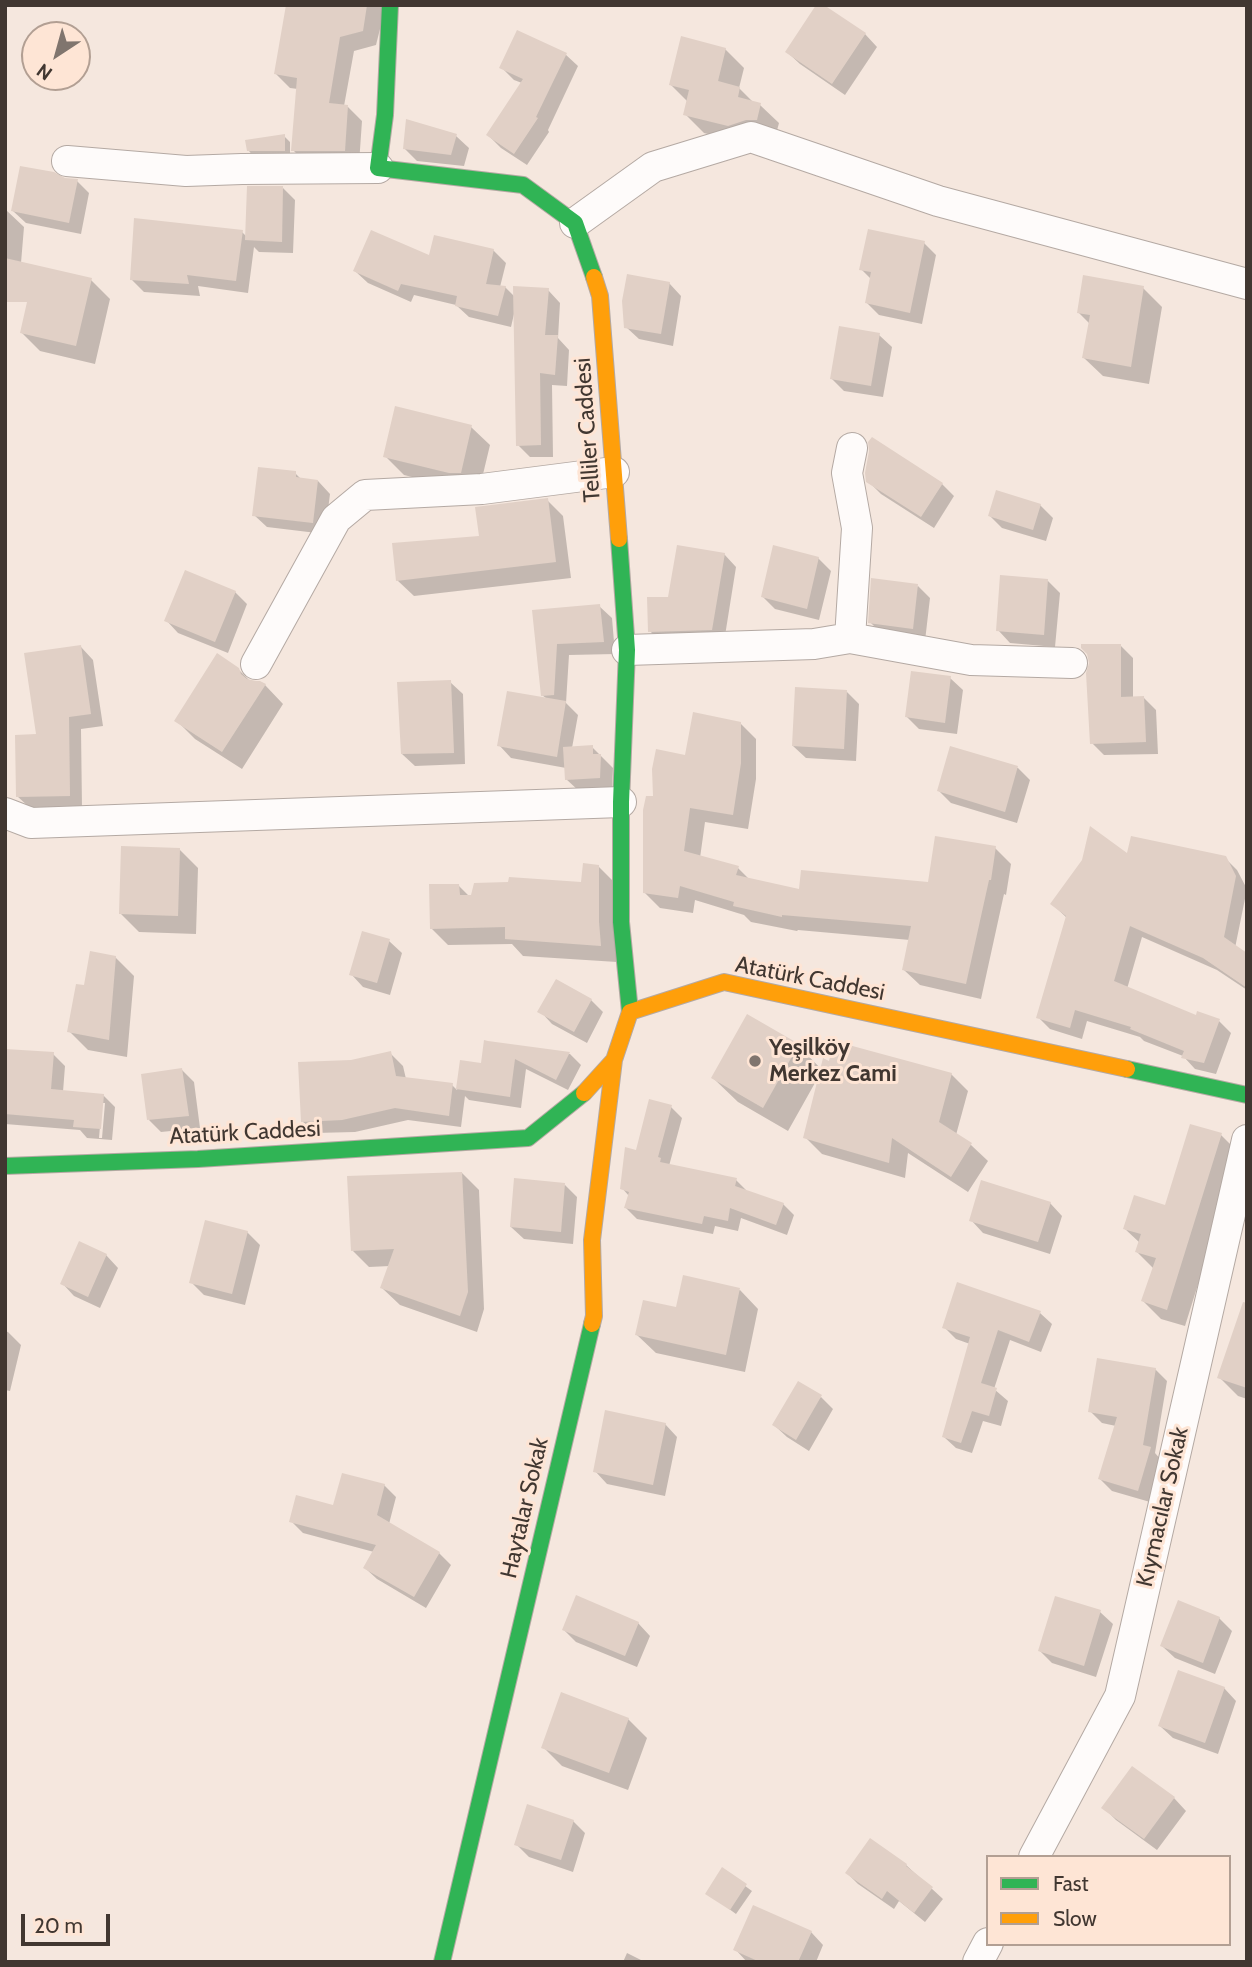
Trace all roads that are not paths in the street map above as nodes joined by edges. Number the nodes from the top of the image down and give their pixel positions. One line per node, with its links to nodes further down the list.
1 (390, 5): 3 (street)
2 (67, 161): 3 (street)
3 (378, 168): 4 (street)
4 (575, 223): 5 (street); 7 (street, Telliler Caddesi)
5 (1247, 284)
6 (852, 448): 8 (street)
7 (614, 472): 9 (street, Telliler Caddesi); 11 (street)
8 (850, 638): 9 (street); 10 (street)
9 (627, 650): 12 (street, Telliler Caddesi)
10 (1072, 663)
11 (256, 664)
12 (621, 802): 13 (street); 14 (street, Telliler Caddesi)
13 (5, 813)
14 (630, 1012): 15 (street, Atatürk Caddesi); 16 (street, Atatürk Caddesi)
15 (614, 1060): 18 (street, Atatürk Caddesi); 21 (street, Haytalar Sokak)
16 (1247, 1095)
17 (1247, 1140): 19 (street, Kıymacılar Sokak)
18 (5, 1166)
19 (1035, 1855)
20 (986, 1946): 22 (street)
21 (442, 1962)
22 (978, 1962)

